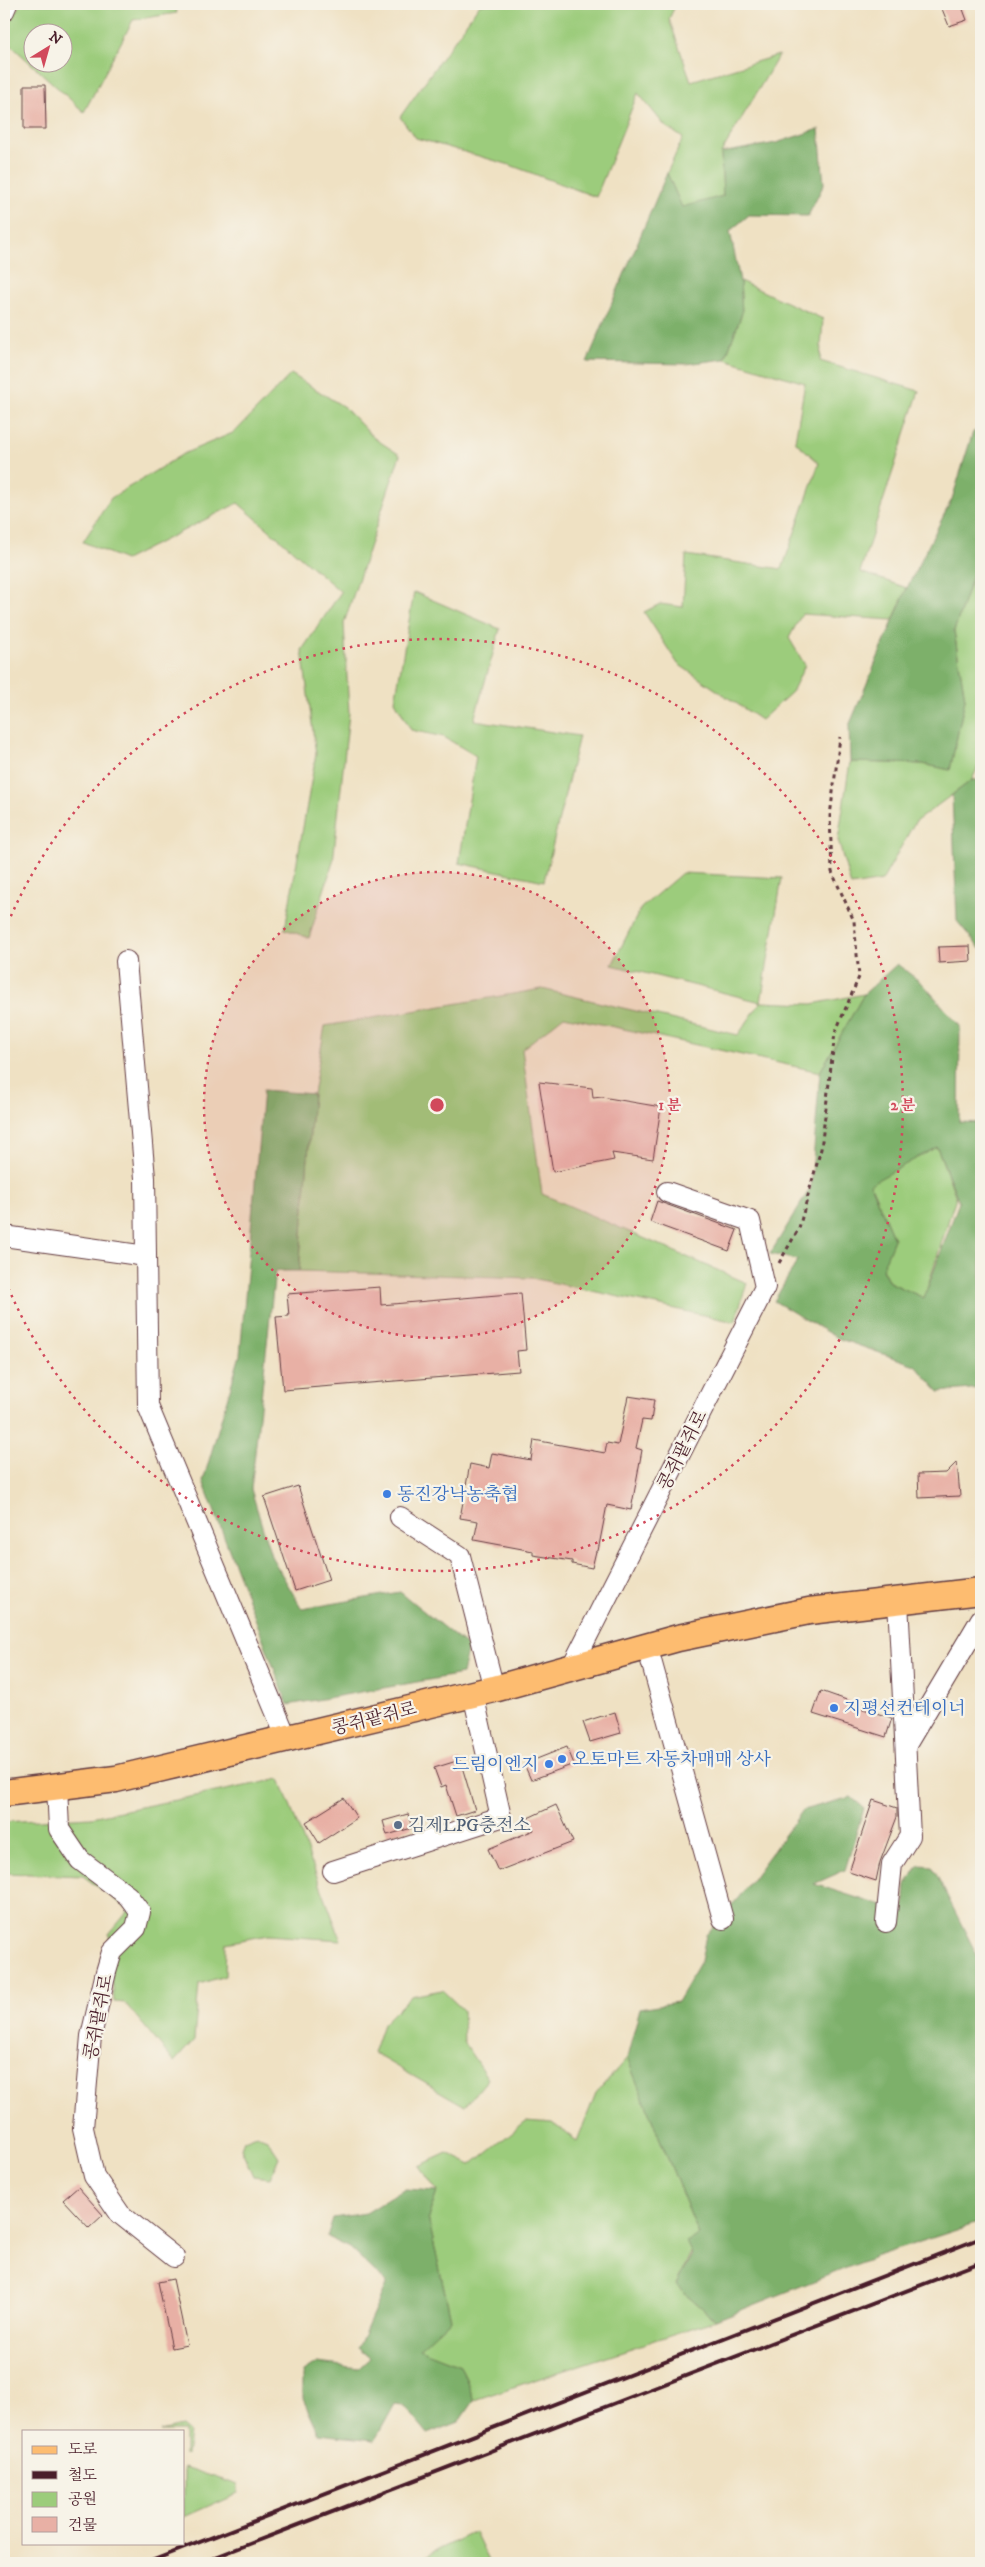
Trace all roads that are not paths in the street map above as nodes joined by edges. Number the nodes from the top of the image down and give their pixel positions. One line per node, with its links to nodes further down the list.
1 (7, 4): 2 (street)
2 (4, 11)
3 (126, 961): 6 (street)
4 (667, 1192): 12 (street, 콩쥐팥쥐로)
5 (4, 1236): 6 (street)
6 (146, 1256): 14 (street)
7 (400, 1517): 13 (street)
8 (981, 1591): 9 (main road, 콩쥐팥쥐로)
9 (898, 1601): 11 (main road, 콩쥐팥쥐로); 15 (street)
10 (981, 1619): 15 (street)
11 (647, 1646): 12 (main road, 콩쥐팥쥐로); 19 (street)
12 (572, 1666): 13 (main road, 콩쥐팥쥐로)
13 (484, 1691): 14 (main road, 콩쥐팥쥐로); 18 (street)
14 (287, 1739): 16 (main road, 콩쥐팥쥐로)
15 (906, 1746): 20 (street)
16 (57, 1786): 17 (main road, 콩쥐팥쥐로); 21 (street, 콩쥐팥쥐로)
17 (4, 1793)
18 (333, 1870)
19 (723, 1919)
20 (886, 1922)
21 (174, 2258)

